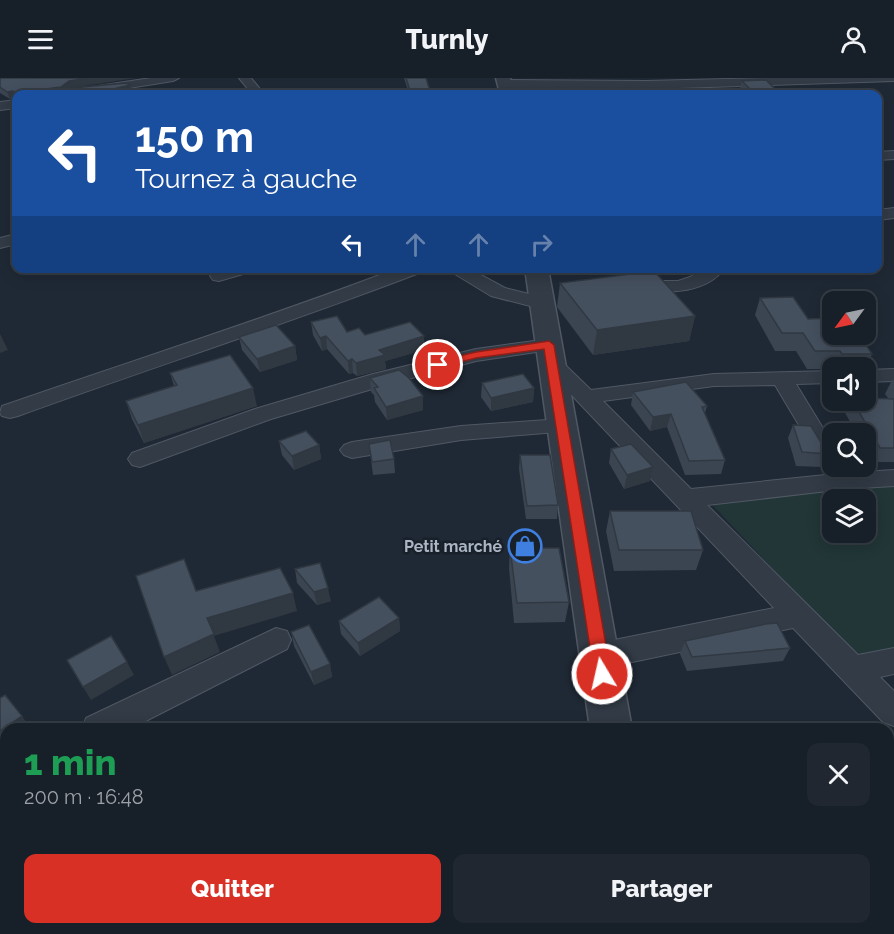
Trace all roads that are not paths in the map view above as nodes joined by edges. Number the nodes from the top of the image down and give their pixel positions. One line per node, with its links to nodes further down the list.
1 (173, 78): 5 (street)
2 (245, 78): 6 (street)
3 (891, 78): 4 (street)
4 (505, 86)
5 (96, 90)
6 (255, 90)
7 (228, 273): 11 (street)
8 (403, 273): 21 (street)
9 (464, 273): 12 (street)
10 (710, 273): 14 (street)
11 (219, 276)
12 (478, 280): 13 (street); 13 (street)
13 (543, 284): 15 (street)
14 (622, 286)
15 (550, 353): 20 (street); 22 (street); 25 (street)
16 (894, 375): 17 (street)
17 (876, 376)
18 (822, 377): 19 (street)
19 (782, 379): 20 (street); 23 (street)
20 (586, 397): 29 (street)
21 (10, 411)
22 (562, 426): 24 (street); 32 (street)
23 (822, 443)
24 (352, 450)
25 (140, 459)
26 (822, 472): 29 (street)
27 (876, 475): 28 (street)
28 (894, 478)
29 (685, 499): 30 (street)
30 (799, 615): 32 (street); 34 (street)
31 (276, 640): 36 (street)
32 (599, 656): 37 (street)
33 (894, 661): 34 (street)
34 (852, 669): 35 (street)
35 (894, 712)
36 (110, 723)
37 (610, 723)

